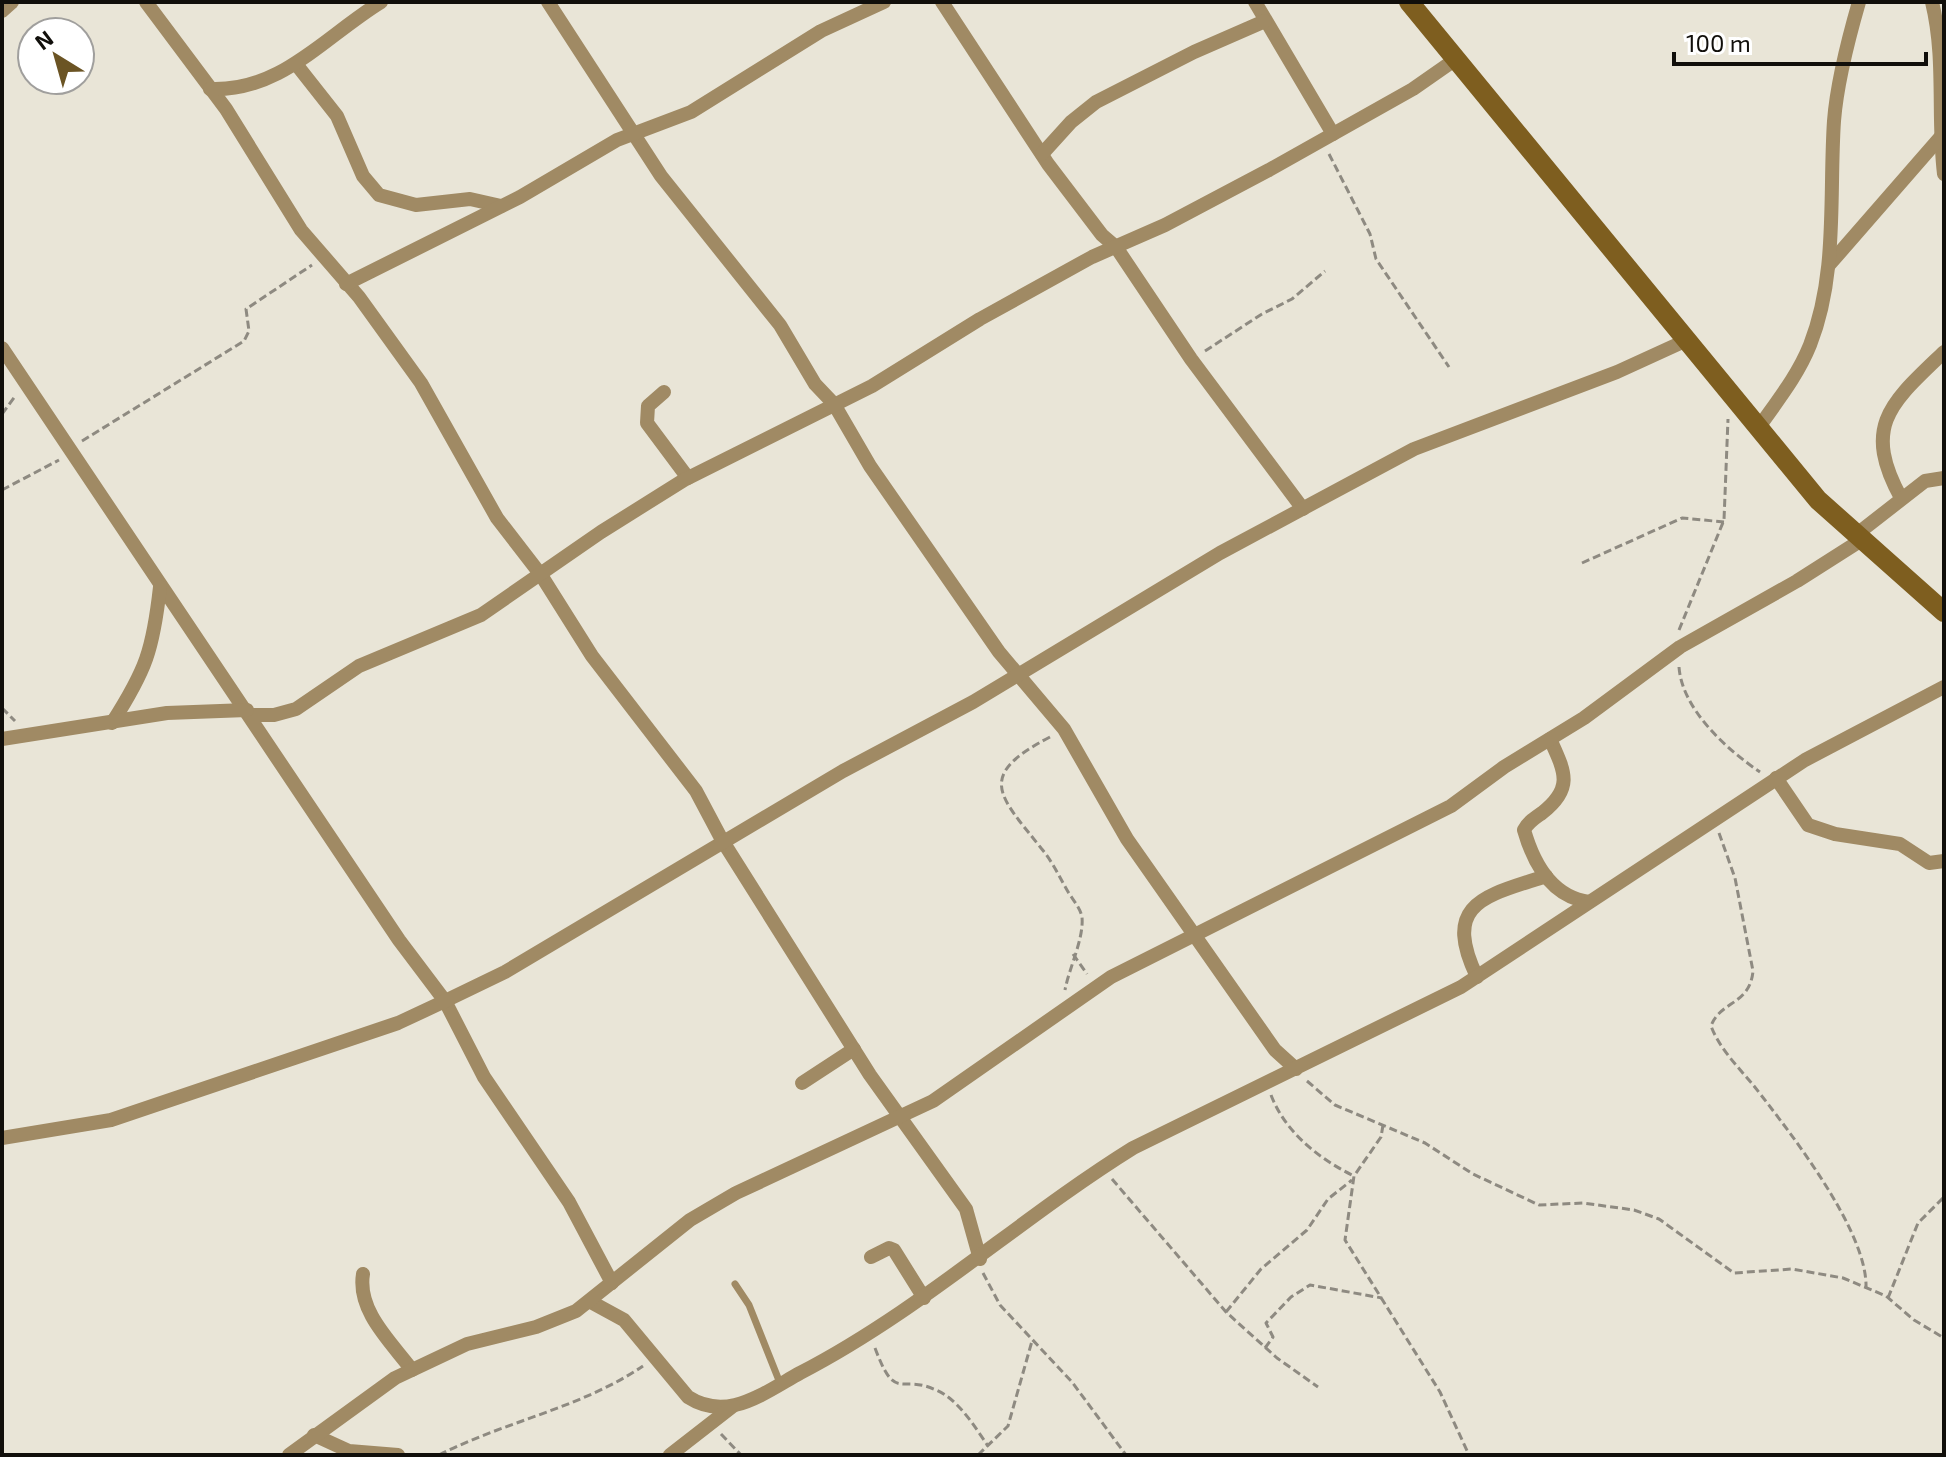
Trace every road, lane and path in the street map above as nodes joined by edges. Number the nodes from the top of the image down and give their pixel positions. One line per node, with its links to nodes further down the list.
1 (12, 2): 11 (street)
2 (146, 2): 15 (street)
3 (381, 2): 14 (street)
4 (548, 2): 16 (street)
5 (884, 2): 16 (street)
6 (942, 2): 19 (street)
7 (1255, 2): 12 (street)
8 (1409, 2): 13 (street)
9 (1859, 2): 24 (street)
10 (1932, 2): 17 (street)
11 (2, 11)
12 (1265, 21): 18 (street); 19 (street)
13 (1456, 59): 18 (street); 27 (street)
14 (296, 64): 15 (street); 21 (street)
15 (210, 89): 23 (street)
16 (635, 132): 21 (street); 34 (street)
17 (1942, 135): 20 (street); 24 (street)
18 (1328, 137): 22 (street); 31 (path)
19 (1042, 154): 22 (street)
20 (1944, 174)
21 (501, 206): 26 (street)
22 (1116, 247): 30 (street); 34 (street)
23 (323, 258): 26 (street); 39 (path)
24 (1829, 265): 37 (street)
25 (1325, 271): 30 (path)
26 (346, 284): 49 (street)
27 (1687, 340): 37 (street); 45 (street)
28 (2, 348): 32 (street)
29 (1944, 352): 44 (street)
30 (1191, 359): 45 (street)
31 (1449, 367)
32 (25, 386): 35 (path); 39 (street)
33 (664, 392): 41 (street)
34 (834, 404): 41 (street); 54 (street)
35 (2, 414)
36 (1728, 417): 46 (path)
37 (1759, 427): 47 (street)
38 (2, 442): 40 (path)
39 (70, 451): 43 (path); 50 (street)
40 (2, 456)
41 (688, 478): 49 (street)
42 (1944, 478): 44 (street)
43 (2, 490)
44 (1901, 498): 47 (street)
45 (1303, 509): 54 (street)
46 (1724, 522): 48 (path); 53 (path)
47 (1860, 537): 51 (street); 52 (street)
48 (1582, 563)
49 (541, 575): 56 (street); 63 (street)
50 (160, 587): 56 (street); 57 (street)
51 (1944, 612)
52 (1680, 647): 53 (street); 61 (path)
53 (1665, 658): 60 (street)
54 (1016, 676): 58 (street); 63 (street)
55 (1944, 687): 61 (street)
56 (249, 712): 57 (street); 71 (street)
57 (112, 723): 59 (street)
58 (1064, 729): 67 (street); 68 (path)
59 (2, 739)
60 (1550, 739): 65 (street); 67 (street)
61 (1774, 780): 62 (street); 64 (street)
62 (1713, 819): 66 (street); 88 (path)
63 (722, 840): 71 (street); 73 (street)
64 (1944, 861)
65 (1546, 876): 66 (street); 69 (street)
66 (1589, 902): 69 (street)
67 (1196, 935): 70 (street); 74 (street)
68 (1073, 954): 70 (path); 72 (path)
69 (1477, 977): 74 (street)
70 (1096, 986): 72 (street)
71 (445, 1001): 79 (street); 86 (street)
72 (1065, 1008): 77 (street)
73 (854, 1049): 75 (street); 77 (street)
74 (1297, 1068): 76 (street); 78 (path)
75 (802, 1083)
76 (1268, 1083): 80 (street); 81 (path)
77 (899, 1118): 84 (street); 86 (street)
78 (1383, 1125): 81 (path); 88 (path)
79 (2, 1138)
80 (1101, 1168): 84 (street); 93 (path)
81 (1353, 1178): 90 (path); 93 (path)
82 (1944, 1197): 91 (path)
83 (871, 1257): 89 (street)
84 (981, 1258): 89 (street); 96 (path)
85 (363, 1274): 99 (street)
86 (612, 1283): 92 (street)
87 (735, 1284): 100 (lane)
88 (1866, 1288): 91 (path)
89 (924, 1298): 94 (street)
90 (1382, 1298): 97 (path); 113 (path)
91 (1888, 1298): 95 (path)
92 (591, 1302): 98 (street); 99 (street)
93 (1226, 1312): 97 (path)
94 (869, 1334): 100 (street); 105 (path)
95 (1944, 1338)
96 (1032, 1341): 105 (path); 112 (path)
97 (1265, 1348): 101 (path)
98 (655, 1356): 102 (street); 108 (path)
99 (412, 1370): 104 (street)
100 (780, 1383): 102 (street)
101 (1318, 1387)
102 (734, 1406): 103 (street)
103 (711, 1422): 109 (street); 110 (path)
104 (314, 1435): 106 (street); 107 (street)
105 (988, 1446): 111 (path)
106 (289, 1455)
107 (398, 1455)
108 (439, 1455)
109 (670, 1455)
110 (741, 1455)
111 (978, 1455)
112 (1126, 1455)
113 (1469, 1455)

